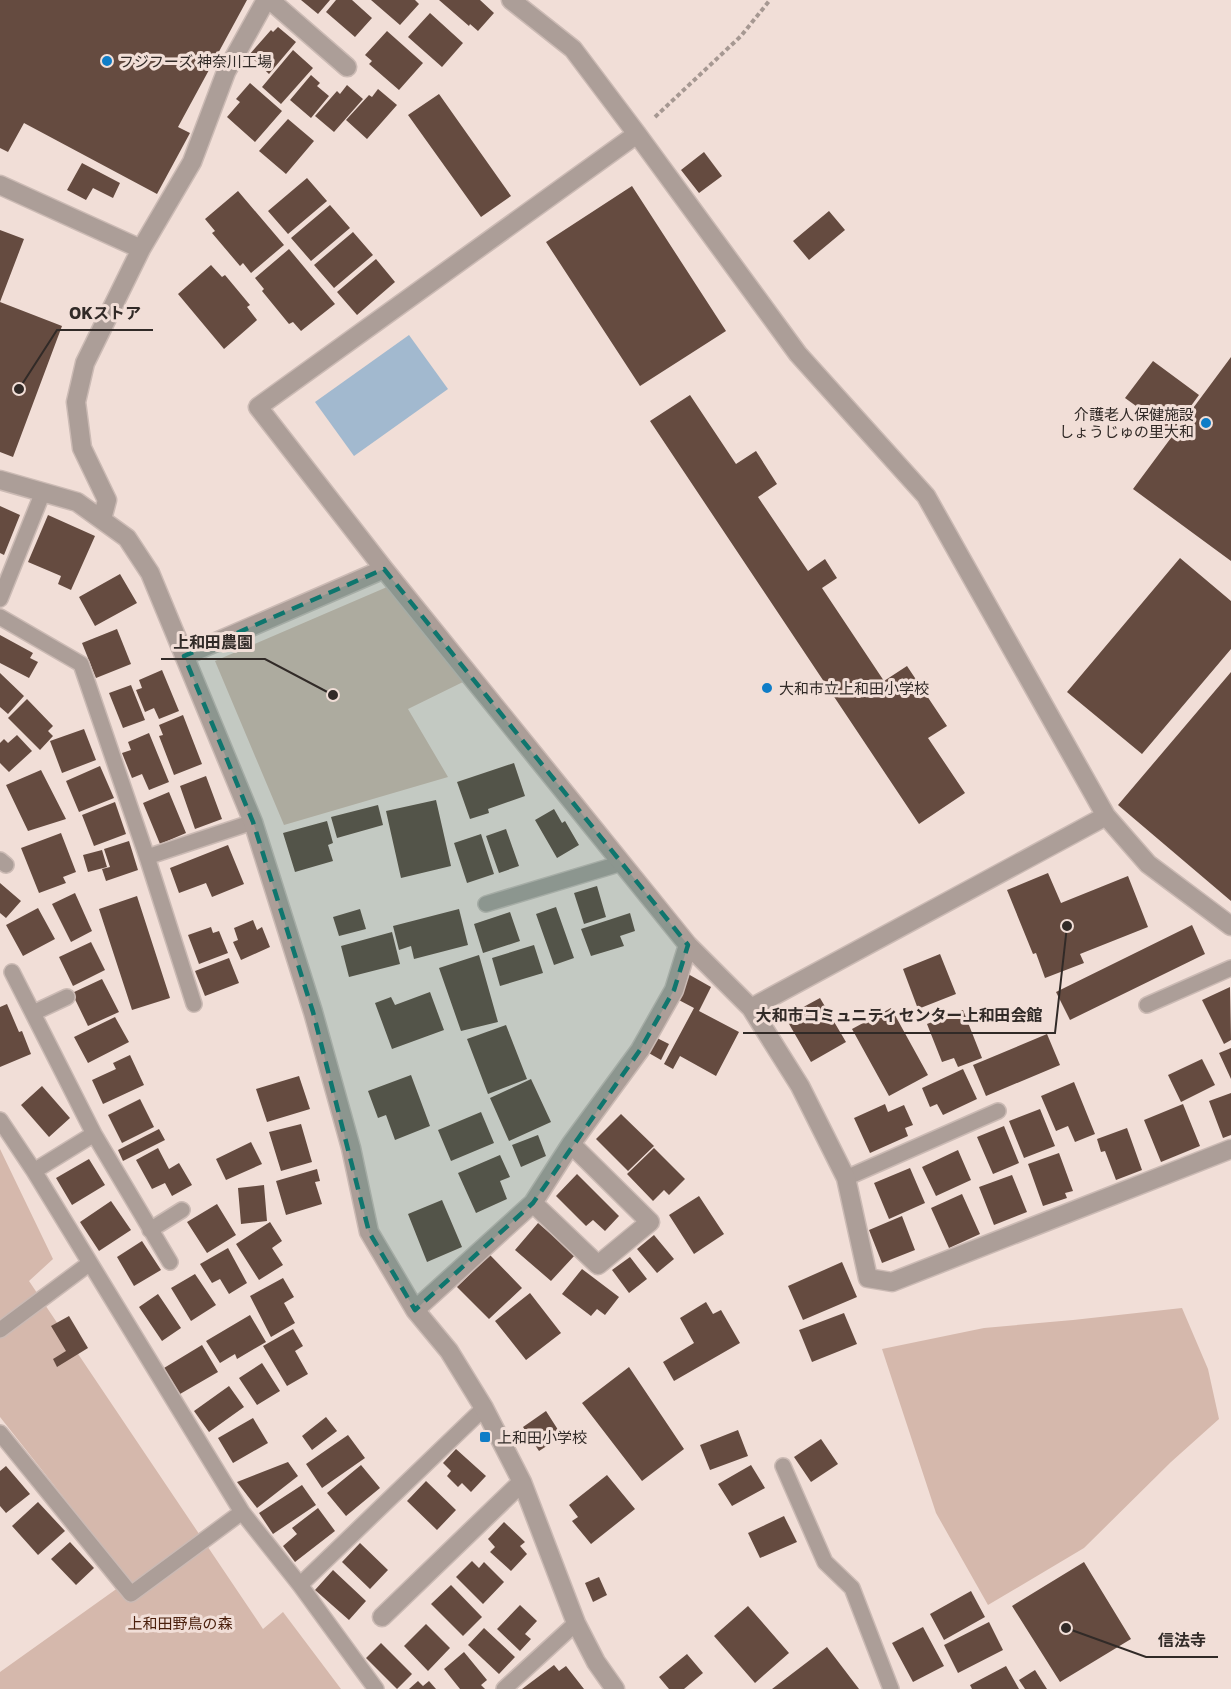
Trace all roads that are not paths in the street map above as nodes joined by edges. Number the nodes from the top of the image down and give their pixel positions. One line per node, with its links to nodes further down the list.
1 (268, 0): 3 (street); 6 (street)
2 (511, 0): 4 (street)
3 (347, 67)
4 (637, 134): 10 (street); 14 (street)
5 (0, 185): 6 (street)
6 (141, 249): 9 (street)
7 (0, 480): 8 (street)
8 (44, 492): 9 (street); 11 (lane)
9 (102, 519): 13 (street)
10 (384, 570): 13 (street); 17 (street)
11 (0, 599)
12 (0, 617): 16 (lane)
13 (184, 656): 15 (street)
14 (1106, 816): 19 (street); 26 (street)
15 (254, 822): 16 (lane); 40 (street)
16 (147, 857): 24 (lane)
17 (622, 863): 18 (lane); 20 (street)
18 (486, 904)
19 (1231, 926)
20 (688, 945): 26 (street); 31 (street)
21 (1231, 968): 25 (lane)
22 (12, 972): 27 (lane)
23 (67, 997): 27 (lane)
24 (194, 1004)
25 (1147, 1005)
26 (751, 1008): 34 (street)
27 (33, 1013): 30 (lane)
28 (998, 1111): 34 (lane)
29 (0, 1120): 33 (lane)
30 (94, 1134): 33 (lane); 37 (lane)
31 (571, 1144): 35 (street); 35 (street)
32 (1231, 1149): 34 (street)
33 (34, 1171): 39 (lane)
34 (846, 1178)
35 (533, 1203): 40 (street)
36 (182, 1210): 37 (lane)
37 (150, 1230): 38 (lane)
38 (170, 1262)
39 (90, 1263): 41 (lane); 46 (lane)
40 (416, 1310): 42 (street)
41 (0, 1330)
42 (484, 1408): 45 (street); 47 (lane)
43 (0, 1433): 46 (lane)
44 (783, 1466): 53 (lane)
45 (522, 1482): 48 (street); 49 (street)
46 (242, 1512): 47 (lane)
47 (300, 1585): 50 (lane)
48 (382, 1617)
49 (576, 1623): 51 (lane); 52 (street)
50 (376, 1689)
51 (504, 1689)
52 (615, 1689)
53 (891, 1689)

